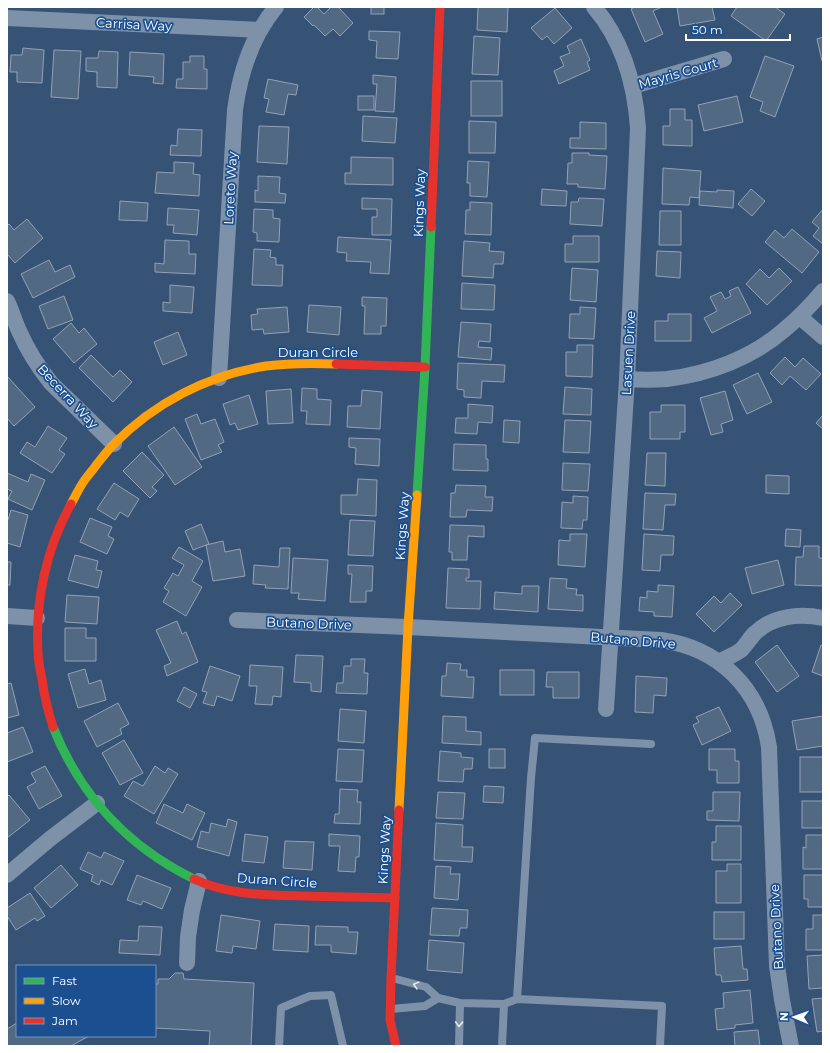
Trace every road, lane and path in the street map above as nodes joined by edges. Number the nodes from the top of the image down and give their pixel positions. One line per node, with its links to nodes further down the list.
1 (276, 7): 5 (street, Loreto Way)
2 (440, 7): 12 (street, Kings Way)
3 (594, 7): 7 (street, Lasuen Drive)
4 (7, 18): 5 (street, Carrisa Way)
5 (260, 30): 13 (street, Loreto Way)
6 (724, 59): 7 (street, Mayris Court)
7 (633, 86): 14 (street, Lasuen Drive)
8 (823, 291): 10 (street)
9 (7, 301): 15 (street, Becerra Way)
10 (800, 317): 11 (street); 14 (street)
11 (823, 337)
12 (425, 367): 13 (street, Duran Circle); 20 (street, Kings Way)
13 (218, 378): 15 (street, Duran Circle)
14 (628, 379): 21 (street, Lasuen Drive)
15 (114, 444): 17 (street, Duran Circle)
16 (7, 616): 17 (street)
17 (37, 618): 25 (street, Duran Circle)
18 (823, 618): 22 (street)
19 (237, 620): 20 (street, Butano Drive)
20 (408, 627): 21 (street, Butano Drive); 28 (street, Kings Way)
21 (610, 638): 22 (street, Butano Drive); 23 (street, Lasuen Drive)
22 (719, 662): 42 (street, Butano Drive)
23 (606, 709)
24 (651, 744): 32 (lane)
25 (97, 803): 26 (street); 27 (street, Duran Circle)
26 (7, 875)
27 (199, 881): 28 (street, Duran Circle); 29 (street)
28 (395, 898): 30 (street, Kings Way)
29 (187, 963)
30 (391, 978): 31 (lane, one-way to 30); 35 (street, Kings Way)
31 (438, 998): 33 (lane); 35 (lane)
32 (517, 999): 34 (lane); 41 (lane)
33 (460, 1003): 34 (lane); 39 (lane, one-way to 39)
34 (504, 1004): 40 (lane)
35 (390, 1009): 38 (street, Kings Way)
36 (279, 1046): 37 (lane)
37 (343, 1046)
38 (396, 1046)
39 (459, 1046)
40 (502, 1046)
41 (660, 1046)
42 (791, 1046)

